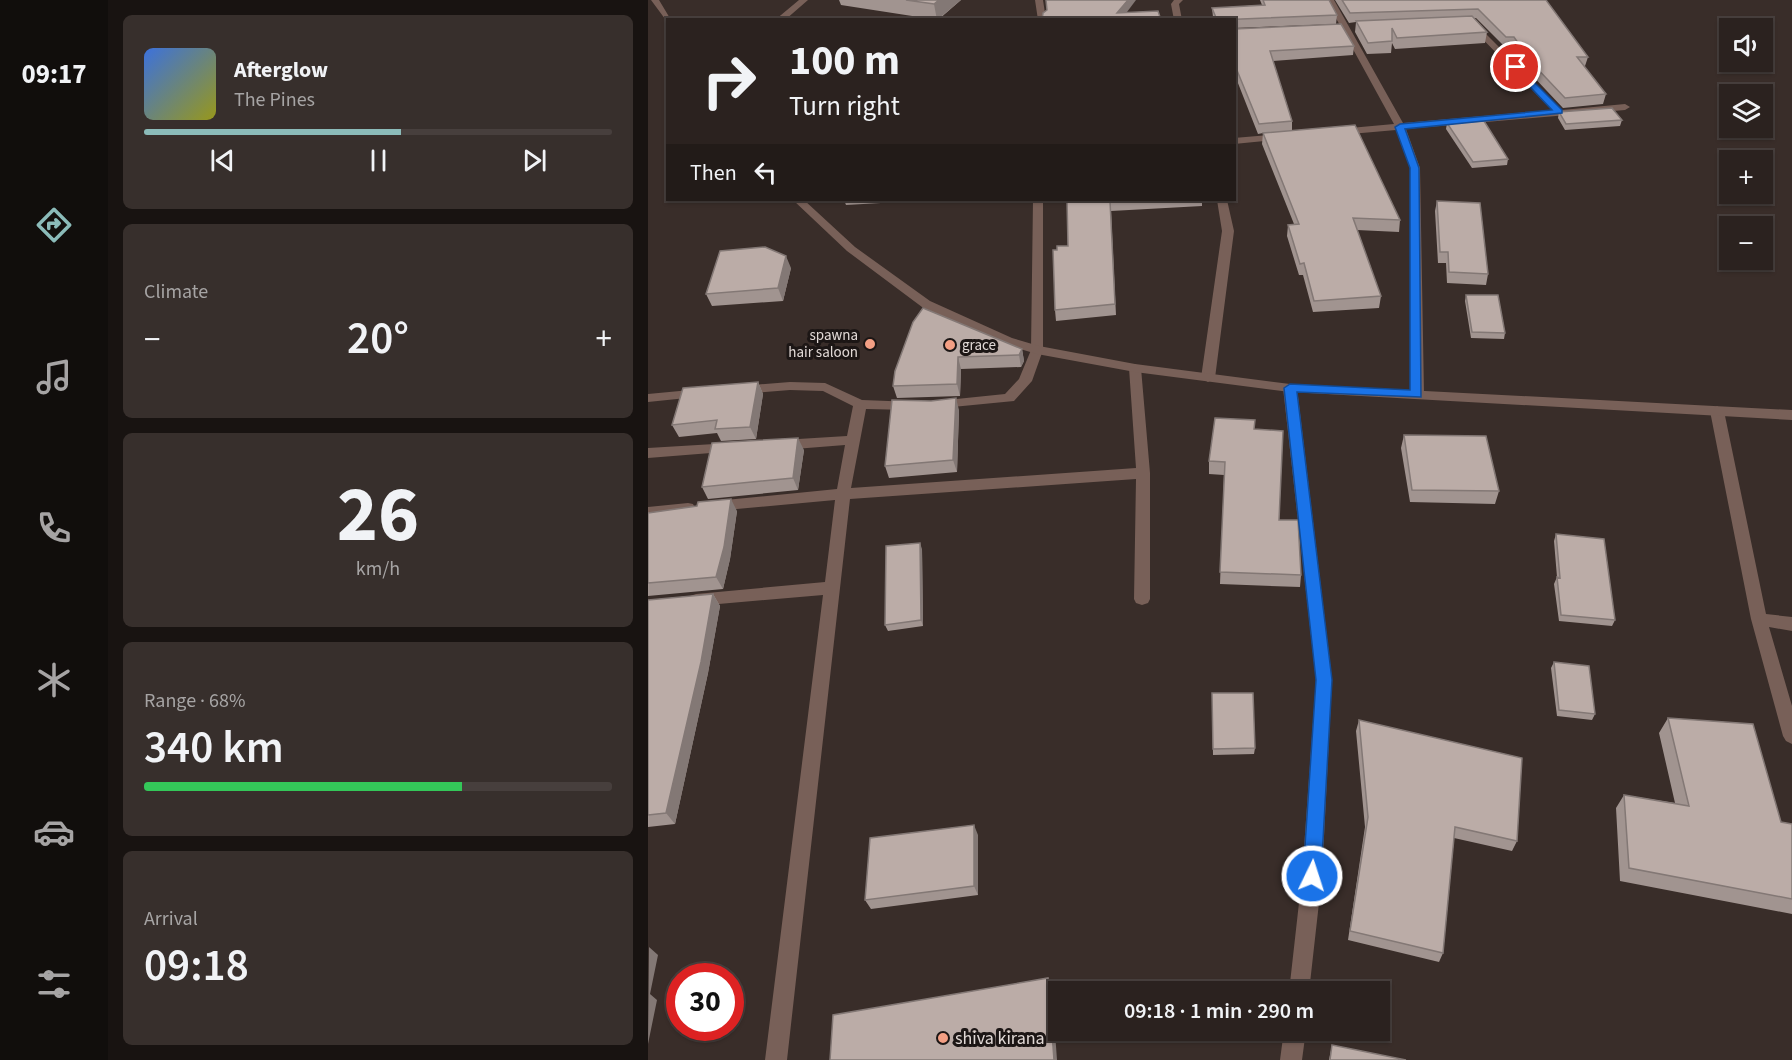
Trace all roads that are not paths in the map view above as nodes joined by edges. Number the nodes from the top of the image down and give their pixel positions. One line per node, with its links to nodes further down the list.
1 (655, 0): 6 (street)
2 (804, 0): 7 (street)
3 (1039, 0): 8 (street)
4 (1179, 0): 9 (street)
5 (1330, 0): 13 (street)
6 (666, 18)
7 (782, 18)
8 (1042, 18)
9 (1178, 18)
10 (1461, 23): 12 (street)
11 (1625, 107): 12 (street)
12 (1559, 112): 13 (street)
13 (1400, 127): 14 (street); 24 (street)
14 (1329, 133)
15 (1293, 136): 16 (street)
16 (1236, 141)
17 (799, 201): 20 (street)
18 (1038, 201): 20 (street)
19 (1222, 201): 22 (street)
20 (1037, 350): 21 (street); 26 (street)
21 (1135, 368): 22 (street); 31 (street)
22 (1208, 378): 23 (street)
23 (1290, 388): 24 (street); 40 (street)
24 (1416, 394): 27 (street)
25 (648, 398): 26 (street)
26 (860, 404): 29 (street)
27 (1717, 411): 28 (street); 37 (street)
28 (1792, 415)
29 (854, 440): 30 (street); 32 (street)
30 (648, 453)
31 (1143, 472): 32 (street); 35 (street)
32 (843, 494): 33 (street); 34 (street)
33 (648, 512)
34 (831, 588): 36 (street); 42 (street)
35 (1142, 599)
36 (682, 601)
37 (1759, 619): 38 (street); 39 (street)
38 (1792, 624)
39 (1792, 736)
40 (1300, 981)
41 (1293, 1041): 43 (street)
42 (776, 1060)
43 (1291, 1060)

